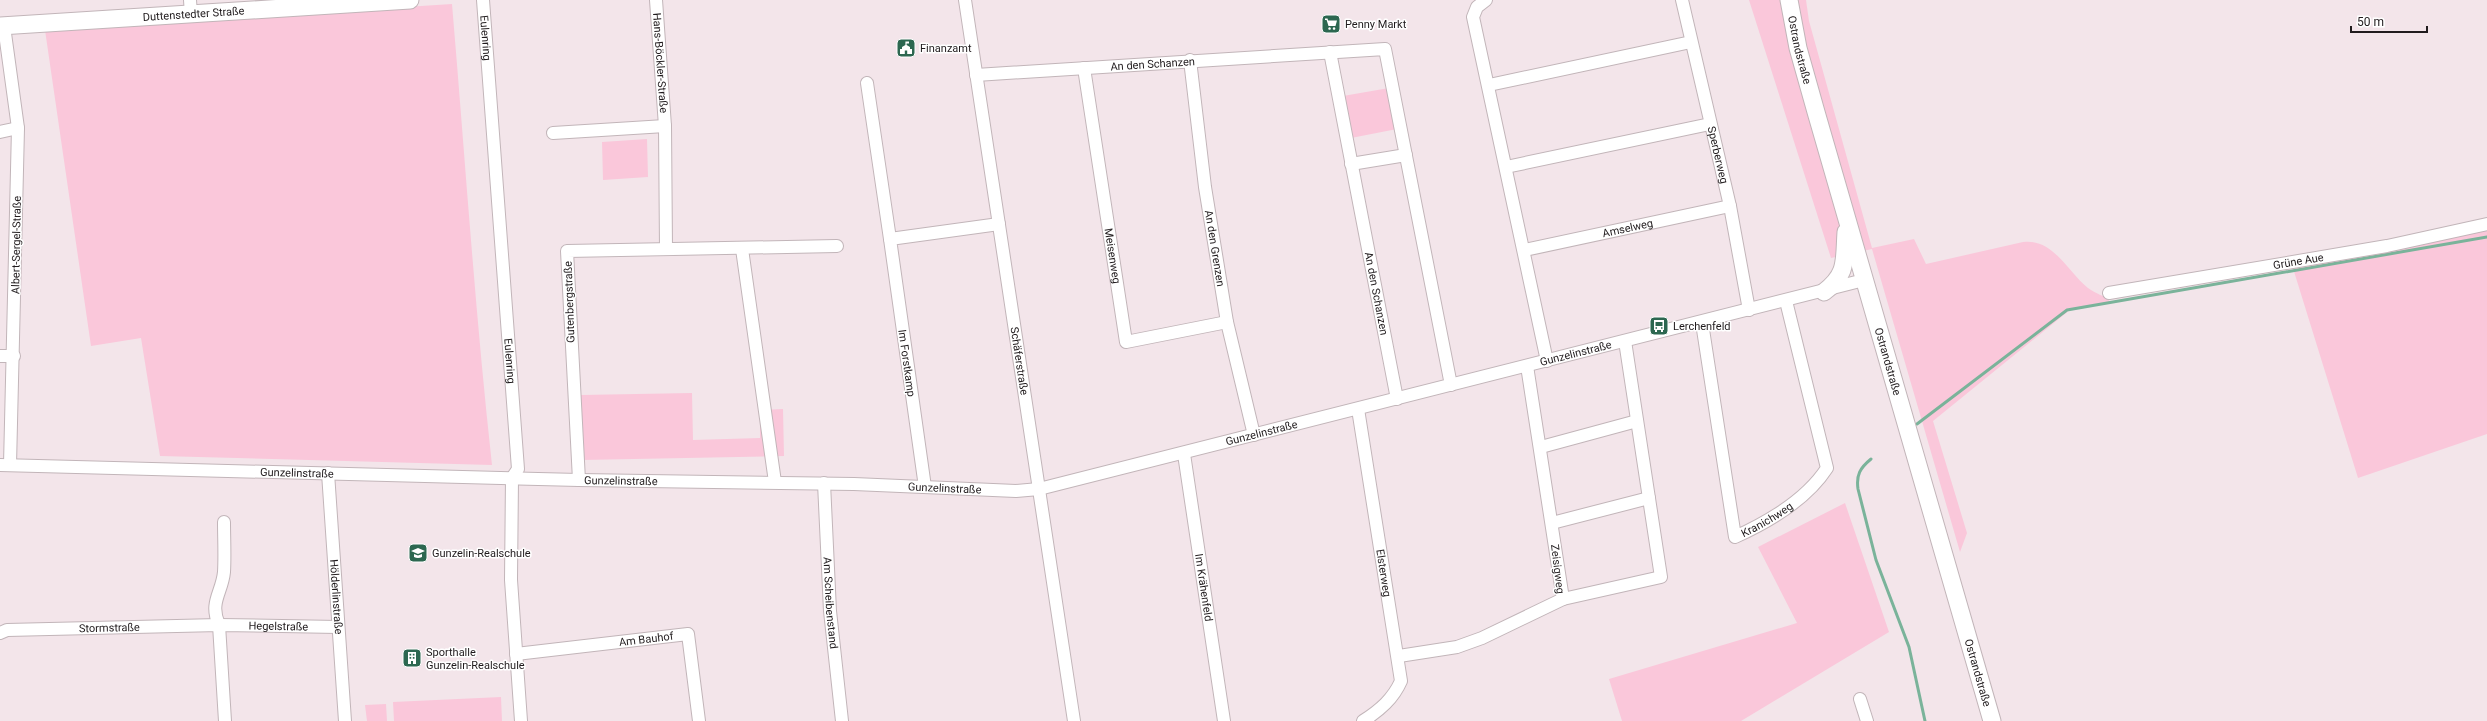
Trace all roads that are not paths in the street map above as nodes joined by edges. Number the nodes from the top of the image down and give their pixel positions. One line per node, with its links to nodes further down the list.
1 (410, 0): 8 (main road, Duttenstedter Straße)
2 (483, 0): 55 (street, Eulenring)
3 (656, 0): 18 (street, Hans-Böckler-Straße)
4 (965, 0): 14 (street, Schäferstraße)
5 (1486, 0): 16 (street)
6 (1682, 0): 10 (street, Sperberweg)
7 (1789, 0): 26 (main road, Ostrandstraße)
8 (191, 7): 9 (main road, Duttenstedter Straße)
9 (2, 26): 19 (street, Albert-Sergel-Straße)
10 (1692, 42): 16 (street); 17 (street, Sperberweg)
11 (1330, 52): 12 (street, An den Schanzen); 22 (street, An den Schanzen); 23 (street, An den Schanzen)
12 (1190, 60): 13 (street, An den Schanzen); 39 (street, An den Grenzen)
13 (1084, 68): 14 (street, An den Schanzen); 39 (street, Meisenweg)
14 (976, 75): 27 (street, Schäferstraße)
15 (867, 83): 29 (street, Im Forstkamp)
16 (1489, 85): 24 (street)
17 (1710, 124): 24 (street); 25 (street, Sperberweg)
18 (665, 126): 21 (street, Hans-Böckler-Straße); 31 (street, Hans-Böckler-Straße)
19 (18, 128): 20 (street); 43 (street, Albert-Sergel-Straße)
20 (0, 132)
21 (553, 133)
22 (1406, 155): 23 (street); 46 (street, An den Schanzen)
23 (1352, 164): 47 (street, An den Schanzen)
24 (1506, 167): 33 (street)
25 (1730, 206): 33 (street, Amselweg); 38 (street, Sperberweg)
26 (1847, 222): 34 (main road, Ostrandstraße); 35 (main road)
27 (999, 224): 29 (street); 60 (street, Schäferstraße)
28 (2487, 224): 36 (street, Grüne Aue)
29 (890, 239): 59 (street, Im Forstkamp)
30 (837, 246): 32 (street, Gutenbergstraße)
31 (666, 249): 32 (street, Gutenbergstraße); 56 (street, Gutenbergstraße)
32 (742, 249): 57 (street)
33 (1524, 250): 44 (street)
34 (1864, 280): 35 (street, Gunzelinstraße); 80 (main road, Ostrandstraße)
35 (1824, 292): 37 (street, Gunzelinstraße)
36 (2109, 293)
37 (1786, 301): 38 (street, Gunzelinstraße); 40 (street, Kranichweg)
38 (1749, 310): 40 (street, Gunzelinstraße)
39 (1227, 322): 50 (street, An den Grenzen)
40 (1702, 323): 41 (street, Gunzelinstraße)
41 (1625, 341): 44 (street, Gunzelinstraße); 49 (street)
42 (0, 356): 43 (street)
43 (14, 356): 53 (street, Albert-Sergel-Straße)
44 (1547, 361): 45 (street, Gunzelinstraße)
45 (1527, 366): 46 (street, Gunzelinstraße); 51 (street, Zeisigweg)
46 (1451, 385): 47 (street, Gunzelinstraße)
47 (1397, 399): 48 (street, Gunzelinstraße)
48 (1358, 409): 50 (street, Gunzelinstraße); 69 (street, Elsterweg)
49 (1637, 421): 51 (street); 61 (street)
50 (1254, 435): 52 (street, Gunzelinstraße)
51 (1540, 447): 63 (street, Zeisigweg)
52 (1184, 454): 60 (street, Gunzelinstraße); 77 (street, Im Krähenfeld)
53 (5, 465): 54 (street, Gunzelinstraße)
54 (328, 473): 55 (street, Gunzelinstraße); 66 (street, Hölderlinstraße)
55 (512, 478): 56 (street, Gunzelinstraße); 68 (street, Eulenring)
56 (579, 480): 57 (street, Gunzelinstraße)
57 (775, 482): 58 (street, Gunzelinstraße)
58 (824, 483): 59 (street, Gunzelinstraße); 75 (street, Am Scheibenstand)
59 (925, 486): 60 (street, Gunzelinstraße)
60 (1039, 489): 76 (street, Schäferstraße)
61 (1648, 498): 63 (street); 64 (street)
62 (224, 522): 65 (street)
63 (1552, 523): 64 (street, Zeisigweg)
64 (1562, 599): 69 (street, Zeisigweg)
65 (219, 625): 66 (street, Hegelstraße); 67 (street, Stormstraße); 71 (street)
66 (338, 627): 72 (street, Hölderlinstraße)
67 (0, 634)
68 (516, 654): 73 (street, Eulenring); 74 (street, Am Bauhof)
69 (1398, 656): 78 (street, Elsterweg)
70 (1860, 699): 79 (street)
71 (225, 721)
72 (345, 721)
73 (521, 721)
74 (699, 721)
75 (842, 721)
76 (1074, 721)
77 (1224, 721)
78 (1363, 721)
79 (1867, 721)
80 (1992, 721)

